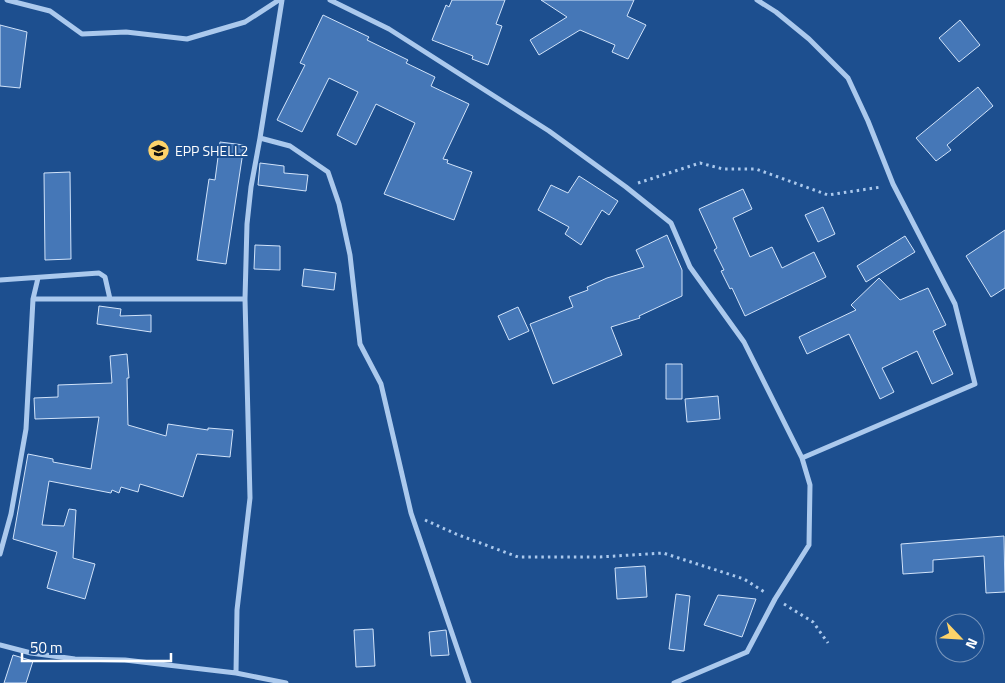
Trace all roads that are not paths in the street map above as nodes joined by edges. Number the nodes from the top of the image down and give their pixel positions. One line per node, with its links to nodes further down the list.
1 (7, 0): 2 (street)
2 (280, 0): 5 (street)
3 (330, 0): 11 (street)
4 (757, 0): 11 (street)
5 (260, 138): 10 (street); 16 (street)
6 (38, 278): 7 (street); 8 (street); 9 (street)
7 (0, 280)
8 (33, 298): 9 (street); 12 (street)
9 (110, 299): 10 (street)
10 (245, 299): 14 (street)
11 (802, 458): 17 (street)
12 (0, 554)
13 (0, 646): 14 (street)
14 (236, 672): 15 (street)
15 (286, 683)
16 (469, 683)
17 (674, 683)

